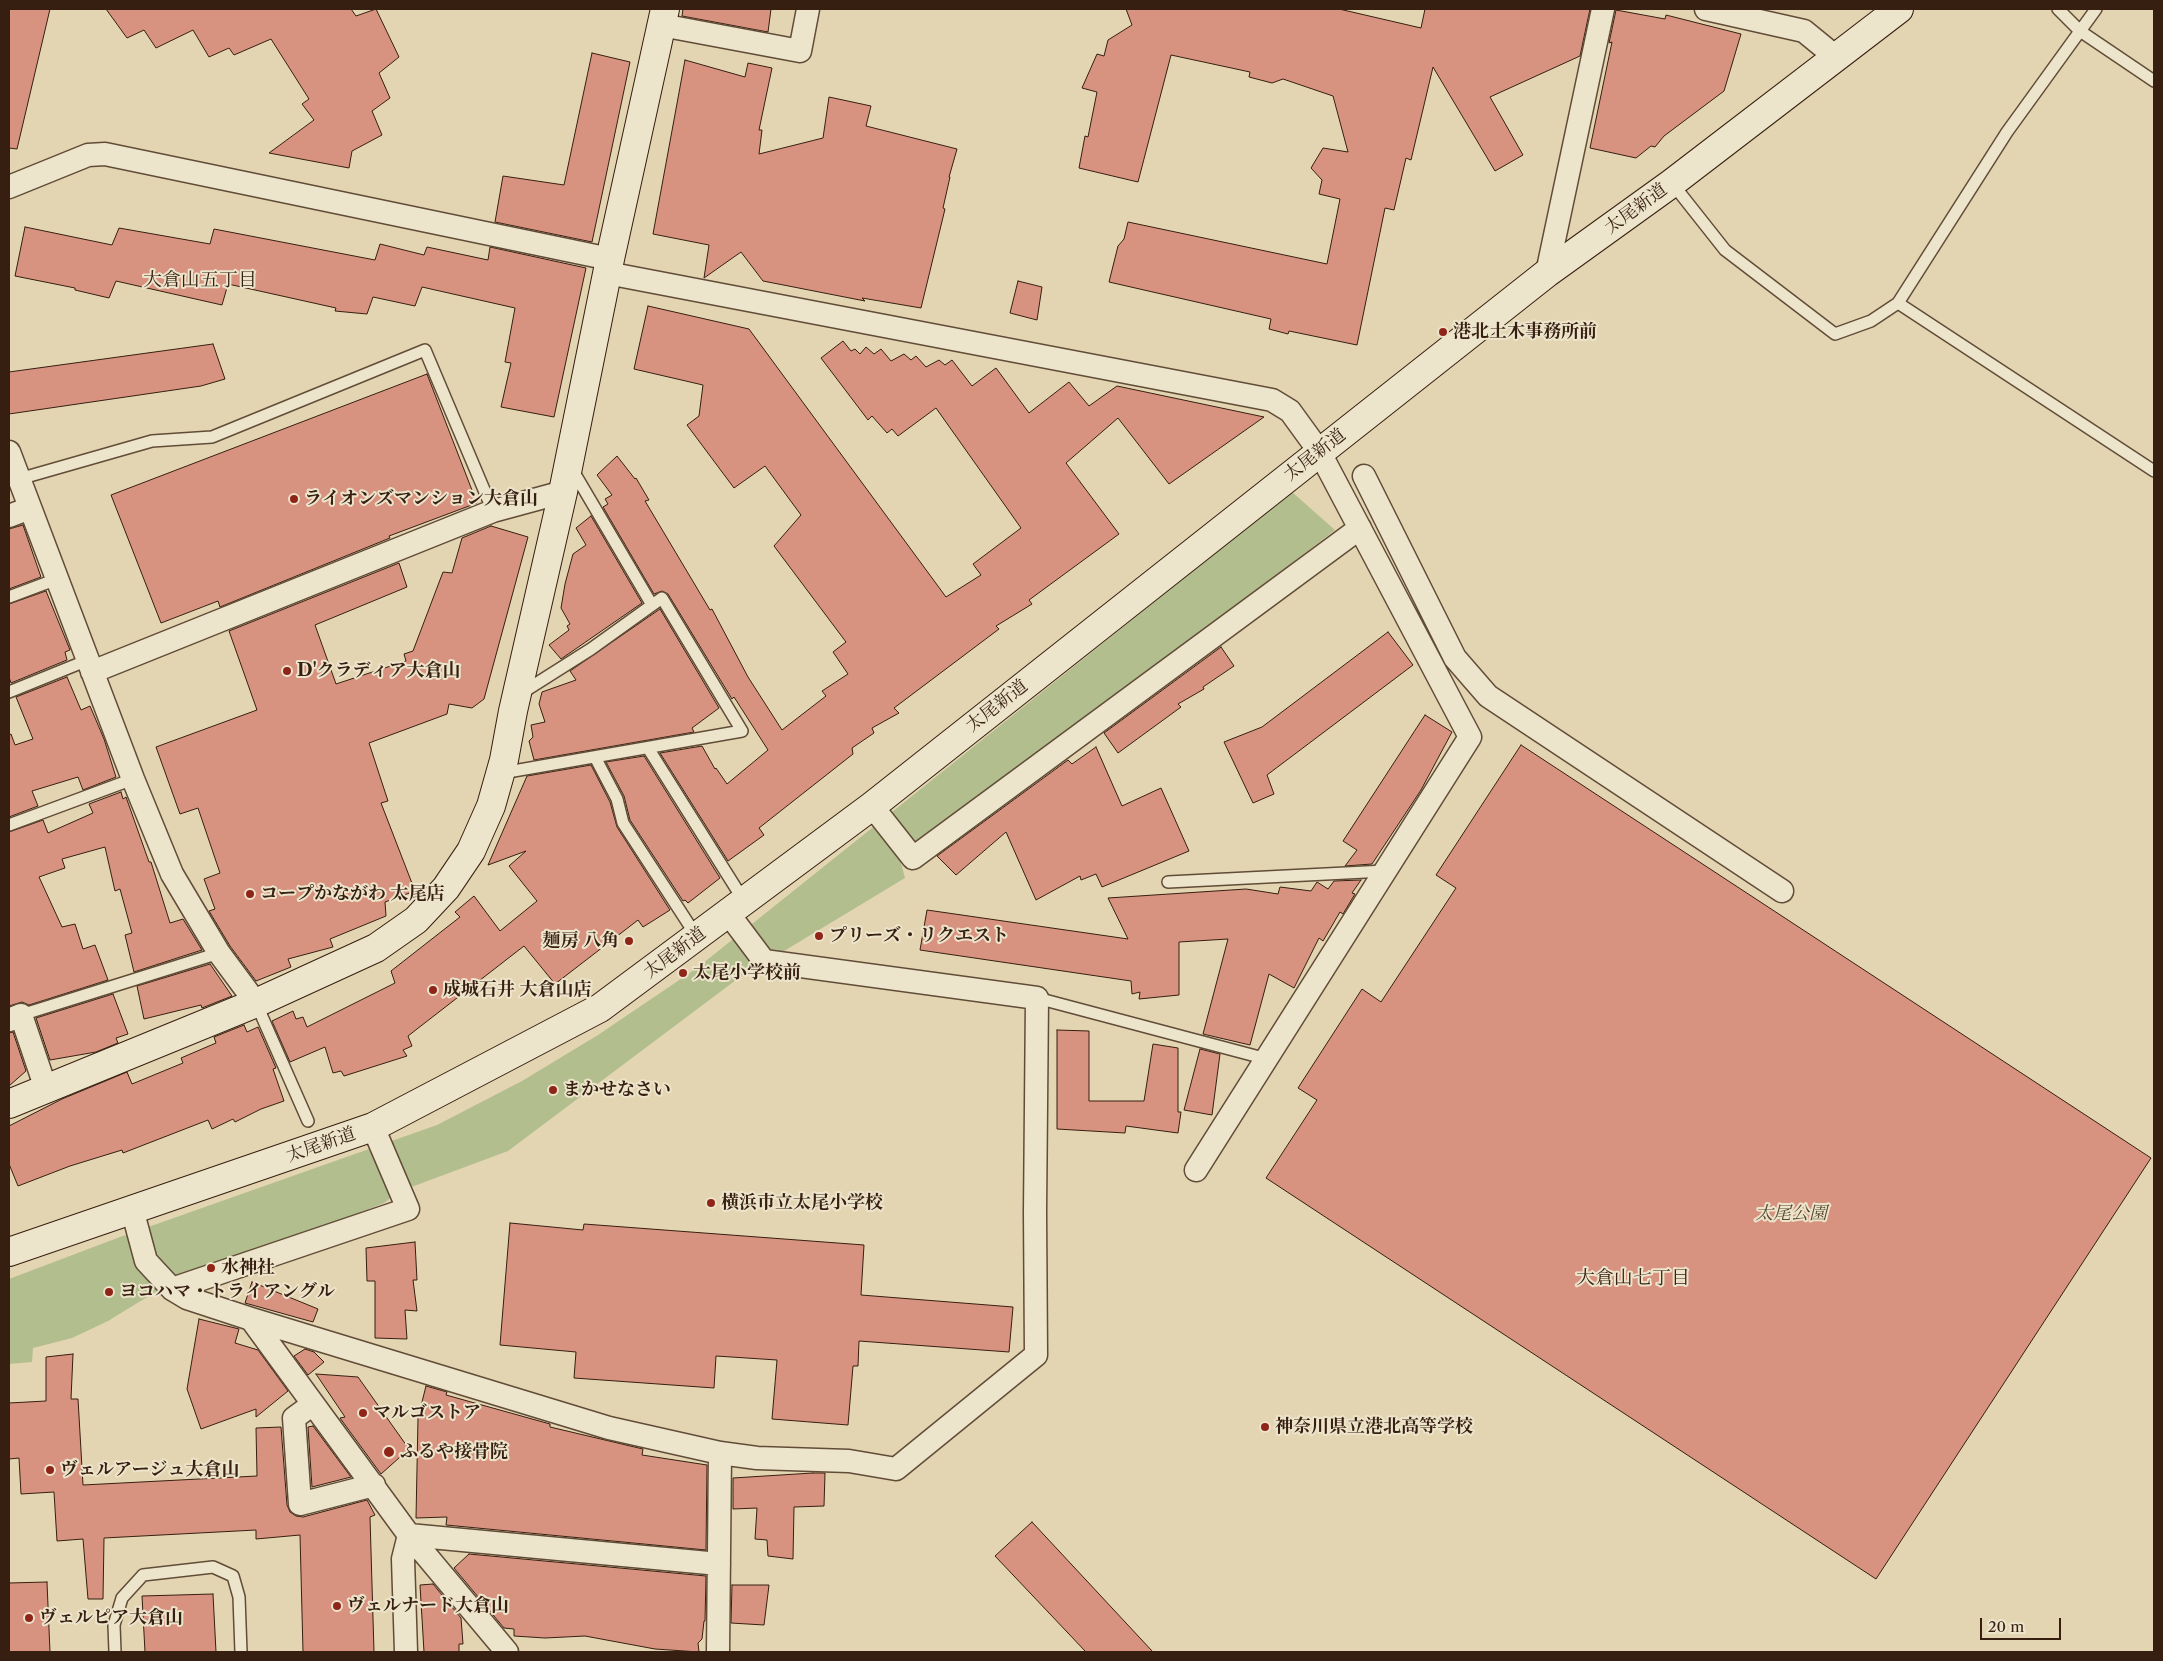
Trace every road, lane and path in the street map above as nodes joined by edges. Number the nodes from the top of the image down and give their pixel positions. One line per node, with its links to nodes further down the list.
1 (808, 9): 7 (street)
2 (1603, 9): 14 (street)
3 (1706, 9): 9 (street)
4 (1899, 9): 9 (street, 太尾新道)
5 (2058, 9): 8 (lane)
6 (2096, 9): 8 (lane)
7 (663, 17): 13 (street)
8 (2080, 31): 10 (lane); 15 (lane)
9 (1837, 58): 11 (street, 太尾新道)
10 (2154, 81)
11 (1672, 183): 14 (street, 太尾新道); 15 (lane)
12 (9, 187): 13 (street)
13 (608, 266): 16 (street); 18 (street)
14 (1547, 273): 16 (street, 太尾新道)
15 (1898, 303): 19 (lane)
16 (1318, 451): 26 (street); 37 (street, 太尾新道)
17 (9, 452): 21 (street)
18 (568, 463): 22 (street); 29 (lane)
19 (2154, 471)
20 (1364, 476): 41 (street)
21 (19, 479): 23 (street); 24 (lane)
22 (562, 492): 24 (street); 32 (street)
23 (30, 508): 25 (street); 27 (street)
24 (492, 511): 30 (street)
25 (9, 516)
26 (1360, 528): 37 (street); 39 (street)
27 (57, 579): 28 (lane); 30 (street)
28 (9, 598)
29 (652, 606): 32 (lane); 33 (lane)
30 (90, 666): 31 (lane); 36 (street)
31 (9, 692)
32 (516, 697): 35 (street)
33 (648, 748): 34 (lane); 42 (lane)
34 (595, 757): 35 (lane); 43 (lane)
35 (500, 773): 46 (street)
36 (133, 779): 38 (lane); 44 (street)
37 (872, 806): 42 (street, 太尾新道)
38 (9, 825)
39 (1386, 871): 40 (lane); 48 (street)
40 (1168, 882)
41 (1782, 891)
42 (736, 907): 43 (street, 太尾新道); 45 (street)
43 (697, 937): 52 (street, 太尾新道)
44 (219, 953): 46 (street); 47 (lane)
45 (1037, 998): 48 (lane); 59 (street)
46 (256, 1003): 49 (street); 51 (lane)
47 (15, 1018): 49 (street)
48 (1267, 1059): 53 (street)
49 (46, 1089): 50 (street)
50 (9, 1104)
51 (308, 1121)
52 (373, 1128): 54 (street, 太尾新道); 56 (street)
53 (1196, 1170)
54 (132, 1209): 55 (street, 太尾新道); 56 (street)
55 (9, 1252)
56 (172, 1290): 57 (street)
57 (251, 1319): 58 (street); 59 (street)
58 (313, 1404): 60 (street); 60 (street)
59 (720, 1453): 62 (street)
60 (374, 1485): 61 (street)
61 (409, 1535): 62 (street); 65 (street); 66 (street)
62 (719, 1564): 67 (street)
63 (115, 1652): 64 (lane)
64 (240, 1652)
65 (406, 1652)
66 (507, 1652)
67 (718, 1652)

